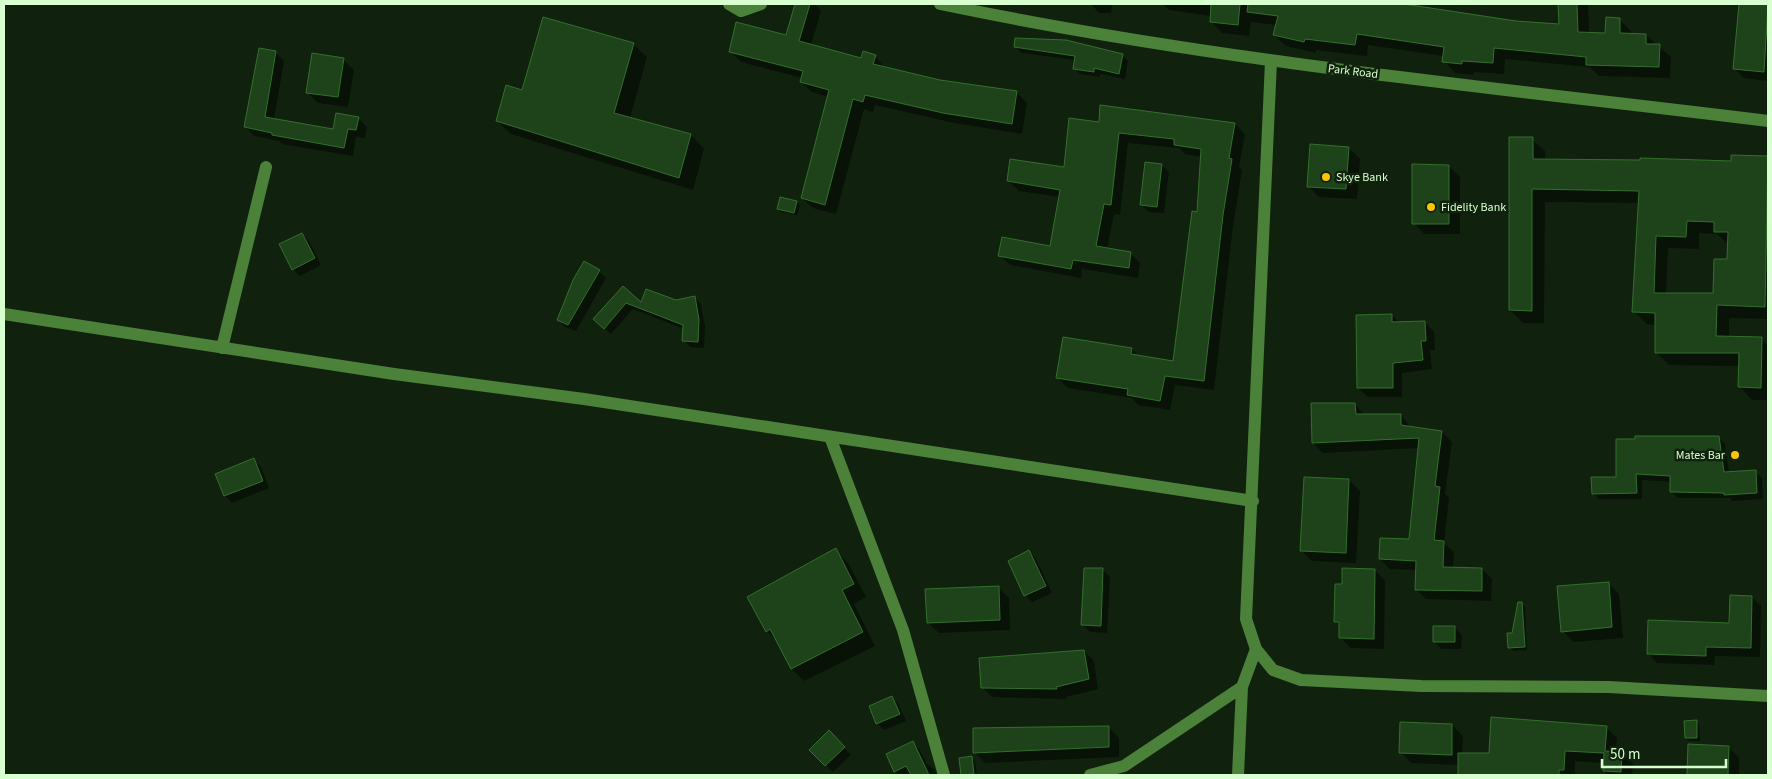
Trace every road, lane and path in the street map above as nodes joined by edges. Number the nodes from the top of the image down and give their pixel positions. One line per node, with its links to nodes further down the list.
1 (729, 4): 2 (street)
2 (761, 4)
3 (940, 4): 4 (street, Park Road)
4 (1271, 61): 5 (street, Park Road); 10 (street)
5 (1768, 121)
6 (266, 167): 8 (street)
7 (4, 314): 8 (street)
8 (222, 348): 9 (street)
9 (830, 437): 10 (street); 14 (street)
10 (1253, 501): 11 (street)
11 (1256, 649): 12 (street); 13 (street)
12 (1242, 687): 15 (street); 16 (street)
13 (1768, 696)
14 (944, 775)
15 (1090, 775)
16 (1238, 775)

